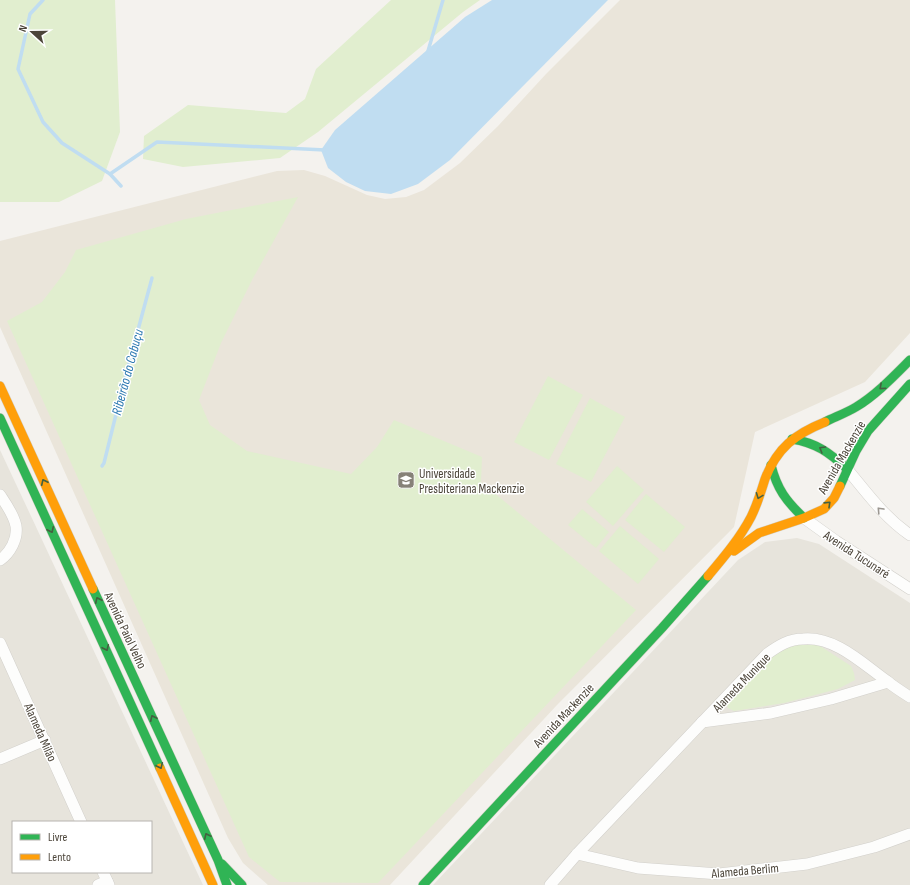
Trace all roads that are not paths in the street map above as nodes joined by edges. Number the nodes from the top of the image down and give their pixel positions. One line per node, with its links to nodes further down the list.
1 (910, 360): 5 (main road, Avenida Mackenzie, one-way to 5)
2 (910, 384): 7 (main road, Avenida Mackenzie)
3 (0, 386): 23 (main road, Avenida Paiol Velho, one-way to 3)
4 (0, 418): 24 (main road, Avenida Paiol Velho, one-way to 24)
5 (792, 439): 6 (main road, Avenida Mackenzie); 7 (main road, one-way to 5)
6 (771, 465): 9 (main road); 12 (main road, Avenida Mackenzie, one-way to 12)
7 (847, 469): 9 (main road, Avenida Mackenzie, one-way to 7); 10 (street, one-way to 7)
8 (0, 495): 11 (street)
9 (804, 518): 12 (main road, Avenida Mackenzie); 13 (street, Avenida Tucunaré)
10 (910, 535)
11 (0, 560)
12 (721, 561): 27 (main road, Avenida Mackenzie)
13 (910, 589)
14 (0, 643): 18 (street, Alameda Milão)
15 (888, 682): 16 (street, Alameda Munique); 17 (street, Alameda Munique); 17 (street, Alameda Munique)
16 (910, 697)
17 (702, 722): 22 (street, Alameda Munique)
18 (45, 740): 19 (street); 20 (street, Alameda Milão)
19 (0, 758)
20 (81, 821)
21 (910, 834): 22 (street, Alameda Berlim)
22 (577, 854): 28 (street, Alameda Munique)
23 (218, 860): 25 (main road, Avenida Paiol Velho); 26 (main road)
24 (213, 885)
25 (227, 885)
26 (242, 885)
27 (423, 885)
28 (550, 885)

